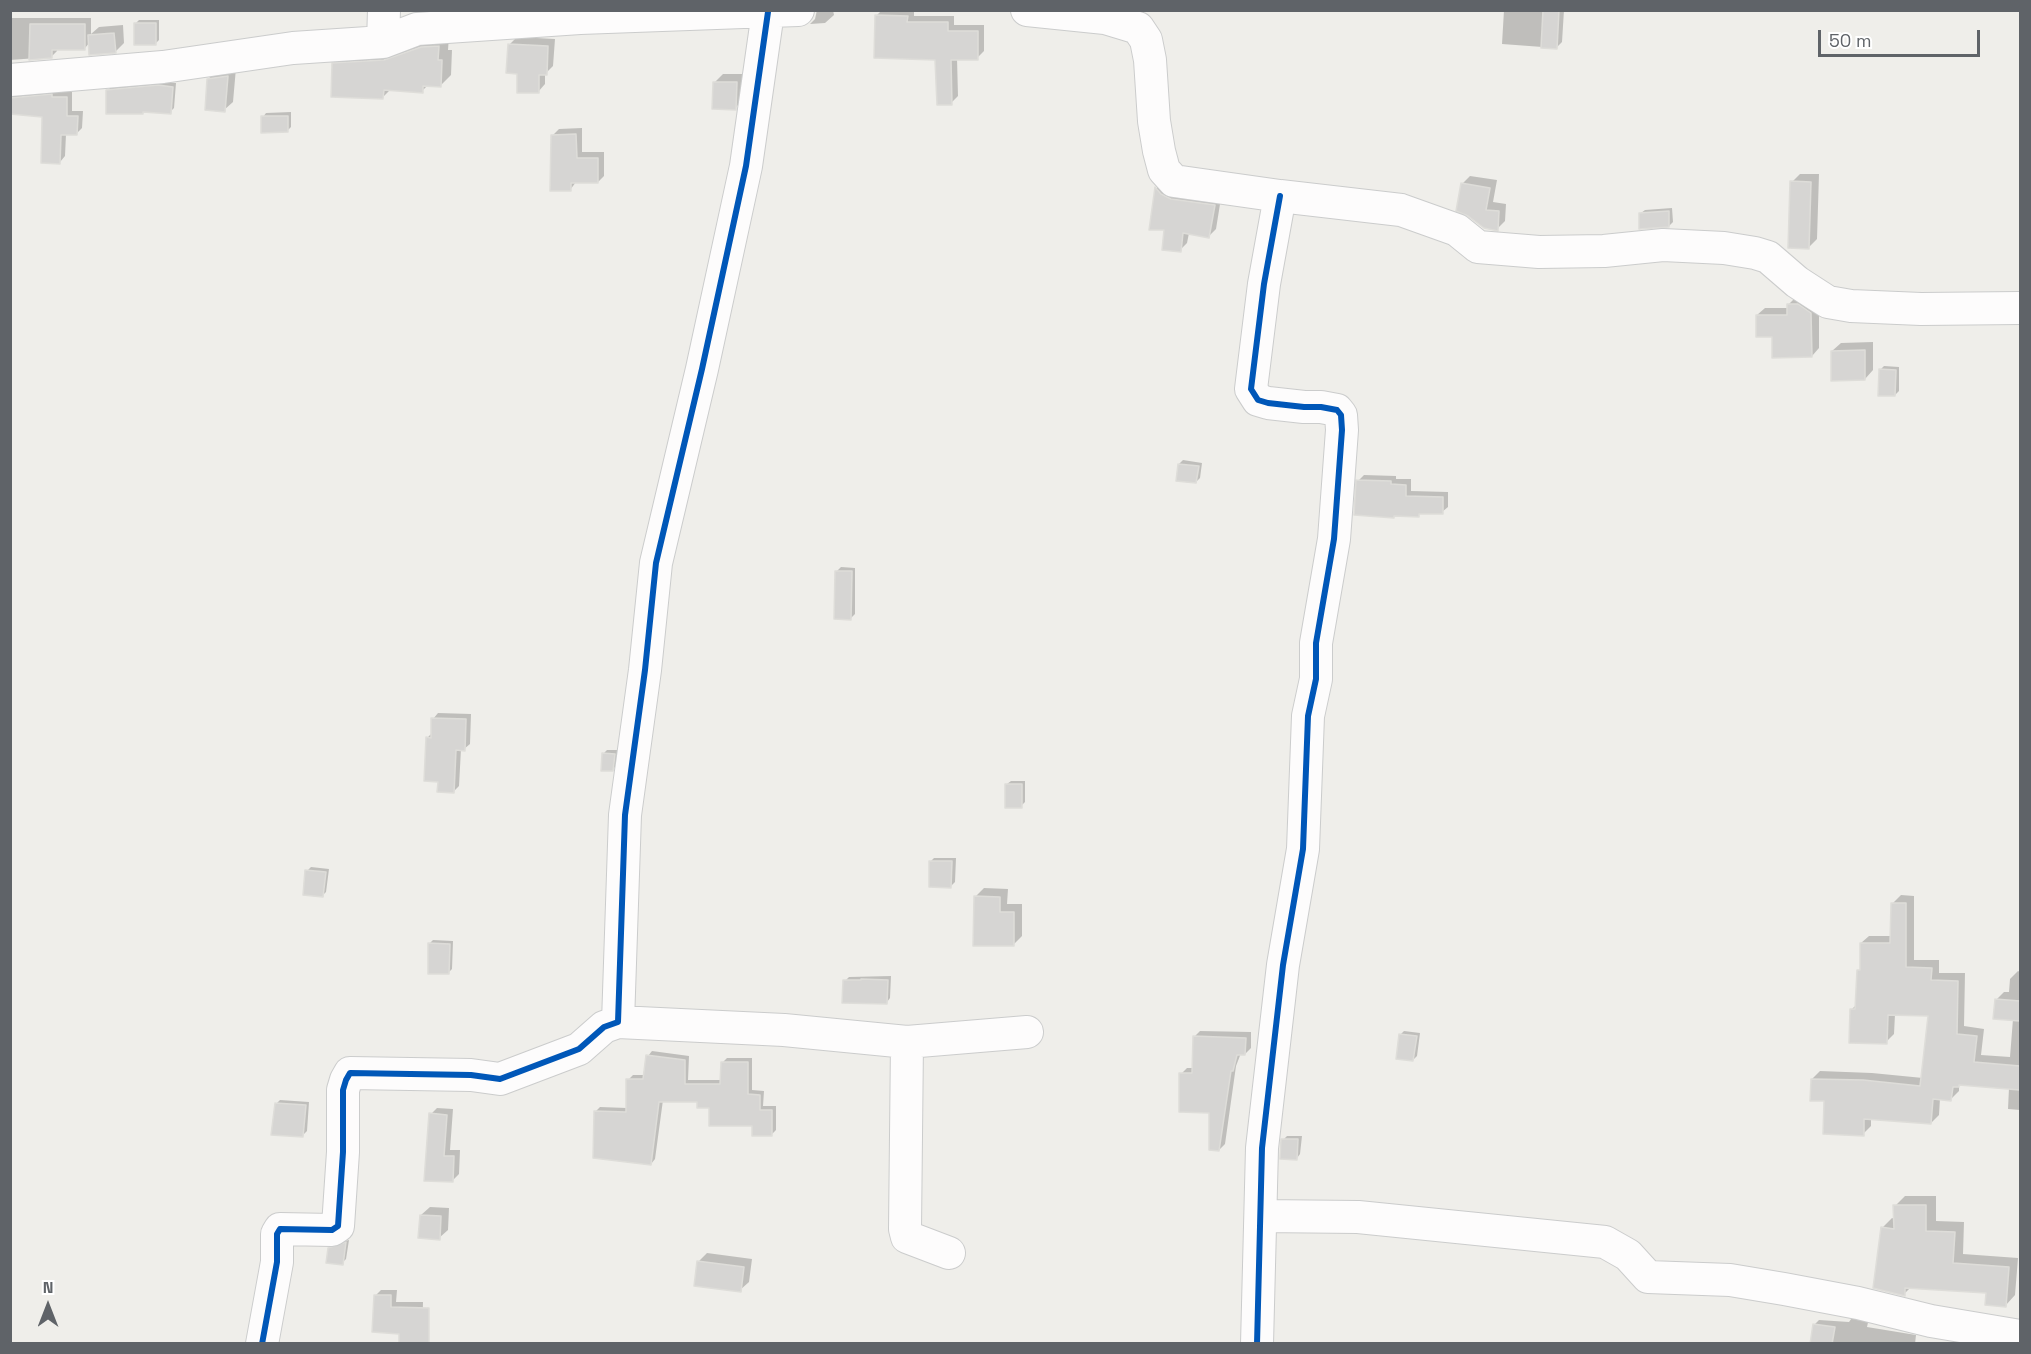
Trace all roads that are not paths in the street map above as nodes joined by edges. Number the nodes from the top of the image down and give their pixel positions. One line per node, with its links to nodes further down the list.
1 (384, 10): 4 (street)
2 (1027, 10): 6 (street)
3 (783, 11): 4 (street); 8 (street)
4 (383, 42): 5 (street)
5 (10, 80)
6 (1280, 196): 7 (street); 11 (street)
7 (2020, 308)
8 (618, 1022): 10 (street); 14 (street)
9 (1027, 1032): 10 (street)
10 (907, 1041): 12 (street)
11 (1261, 1216): 13 (street); 15 (street)
12 (949, 1253)
13 (2020, 1336)
14 (262, 1344)
15 (1257, 1344)

